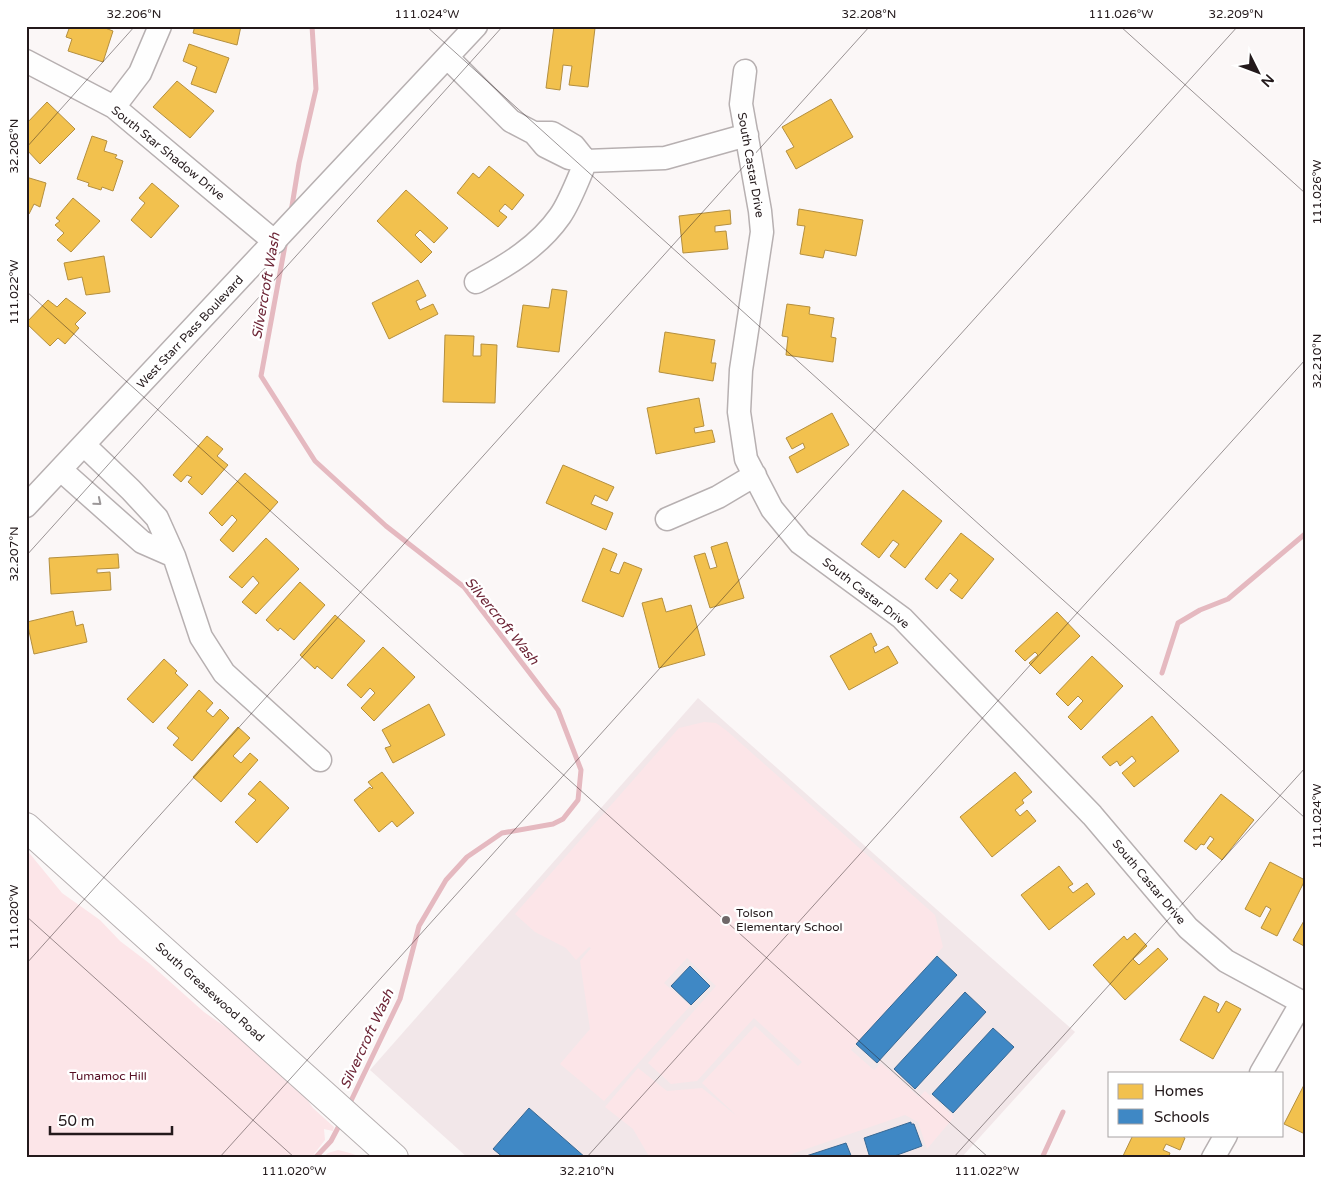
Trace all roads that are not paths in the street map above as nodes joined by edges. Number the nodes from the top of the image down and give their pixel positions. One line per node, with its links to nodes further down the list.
1 (160, 26): 6 (street)
2 (476, 26): 3 (street, West Starr Pass Boulevard)
3 (447, 57): 8 (street); 9 (street, West Starr Pass Boulevard)
4 (26, 61): 6 (street, South Star Shadow Drive)
5 (745, 71): 7 (street, South Castar Drive)
6 (114, 107): 9 (street, South Star Shadow Drive)
7 (746, 135): 8 (street); 13 (street, South Castar Drive)
8 (586, 161): 10 (street)
9 (275, 242): 11 (street, West Starr Pass Boulevard)
10 (476, 282)
11 (84, 445): 12 (street, West Starr Pass Boulevard); 14 (street)
12 (61, 470): 15 (street, West Starr Pass Boulevard); 17 (street, one-way to 17)
13 (755, 476): 16 (street); 21 (street, South Castar Drive)
14 (139, 499): 17 (street); 18 (street)
15 (26, 506)
16 (667, 519)
17 (120, 521): 18 (street)
18 (174, 556): 19 (street)
19 (320, 760)
20 (26, 827): 24 (main road, South Greasewood Road)
21 (1303, 1003): 22 (street)
22 (1262, 1072)
23 (1225, 1136): 25 (street)
24 (394, 1158)
25 (1213, 1158)

